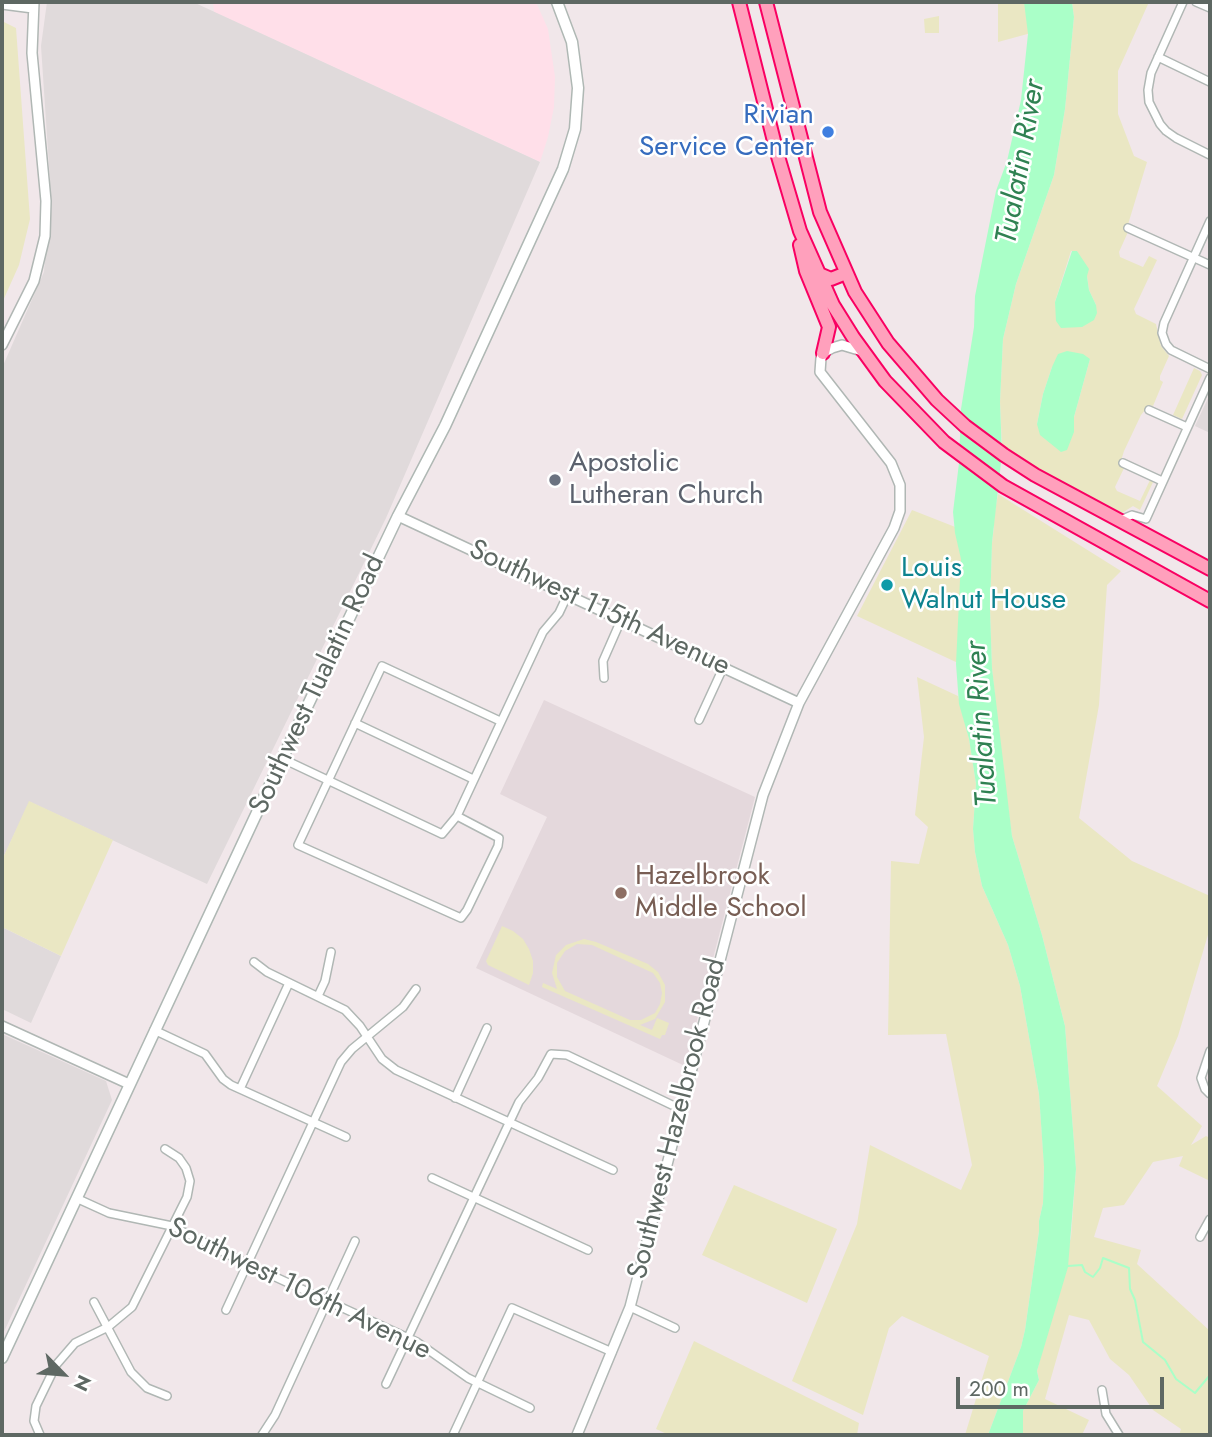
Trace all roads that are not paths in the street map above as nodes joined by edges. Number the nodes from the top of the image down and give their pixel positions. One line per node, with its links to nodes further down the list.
1 (557, 2): 28 (main road, Southwest Tualatin Road)
2 (739, 2): 14 (highway)
3 (766, 2): 18 (highway)
4 (1183, 2): 9 (street)
5 (1196, 2): 8 (street)
6 (2, 4): 7 (street)
7 (33, 5): 19 (street)
8 (1210, 8)
9 (1158, 57): 10 (street); 11 (street)
10 (1210, 82)
11 (1210, 155)
12 (1210, 222): 15 (street)
13 (1128, 228): 15 (street)
14 (800, 231): 17 (highway); 21 (highway)
15 (1194, 258): 16 (street); 22 (street)
16 (1210, 265)
17 (817, 273): 18 (highway); 20 (highway)
18 (846, 274): 29 (highway)
19 (2, 345)
20 (862, 351): 21 (street); 32 (highway)
21 (823, 353): 36 (street, Southwest Hazelbrook Road)
22 (1210, 369)
23 (1210, 378): 25 (street)
24 (1149, 410): 25 (street)
25 (1187, 427): 27 (street)
26 (1123, 463): 27 (street)
27 (1162, 481): 29 (street)
28 (398, 516): 31 (street, Southwest 115th Avenue); 40 (main road, Southwest Tualatin Road)
29 (1120, 520): 30 (highway)
30 (1210, 569)
31 (567, 596): 33 (street, Southwest 115th Avenue); 38 (street)
32 (1210, 601)
33 (621, 620): 34 (street, Southwest 115th Avenue); 35 (street)
34 (723, 668): 36 (street, Southwest 115th Avenue); 37 (street)
35 (604, 678)
36 (799, 703): 58 (street, Southwest Hazelbrook Road)
37 (699, 720)
38 (500, 722): 39 (street); 41 (street)
39 (355, 723): 41 (street); 42 (street)
40 (283, 759): 42 (street); 51 (main road, Southwest Tualatin Road)
41 (473, 779): 43 (street)
42 (328, 780): 43 (street); 43 (street)
43 (457, 816)
44 (331, 953): 48 (street)
45 (254, 962): 46 (street)
46 (289, 983): 48 (street); 55 (street)
47 (416, 989): 52 (street)
48 (318, 996): 52 (street)
49 (2, 1026): 54 (street)
50 (486, 1028): 57 (street)
51 (154, 1030): 54 (main road, Southwest Tualatin Road); 55 (street)
52 (368, 1037): 57 (street); 59 (street)
53 (1210, 1051): 56 (street)
54 (129, 1084): 66 (main road, Southwest Tualatin Road)
55 (240, 1089): 59 (street)
56 (1210, 1094)
57 (455, 1098): 60 (street)
58 (681, 1107): 60 (street); 75 (street, Southwest Hazelbrook Road)
59 (313, 1122): 61 (street); 72 (street)
60 (510, 1123): 63 (street); 65 (street)
61 (346, 1137)
62 (165, 1149): 68 (street)
63 (613, 1170)
64 (432, 1178): 65 (street)
65 (474, 1197): 71 (street); 79 (street)
66 (76, 1198): 68 (street, Southwest 106th Avenue); 81 (main road, Southwest Tualatin Road)
67 (1210, 1219): 69 (street)
68 (172, 1226): 72 (street, Southwest 106th Avenue); 77 (street)
69 (1200, 1237)
70 (355, 1241): 73 (street)
71 (588, 1250)
72 (247, 1264): 73 (street, Southwest 106th Avenue); 76 (street)
73 (328, 1301): 79 (street, Southwest 106th Avenue); 88 (street)
74 (94, 1302): 77 (street)
75 (630, 1307): 78 (street); 80 (street, Southwest Hazelbrook Road)
76 (226, 1310)
77 (108, 1327): 85 (street); 87 (street)
78 (675, 1328)
79 (408, 1339): 82 (street, Southwest 106th Avenue); 83 (street)
80 (612, 1352): 82 (street); 90 (street, Southwest Hazelbrook Road)
81 (2, 1358)
82 (477, 1383): 86 (street, Southwest 106th Avenue); 89 (street)
83 (386, 1384)
84 (1102, 1390): 91 (street)
85 (167, 1396)
86 (530, 1408)
87 (40, 1435)
88 (262, 1435)
89 (453, 1435)
90 (577, 1435)
91 (1119, 1435)

